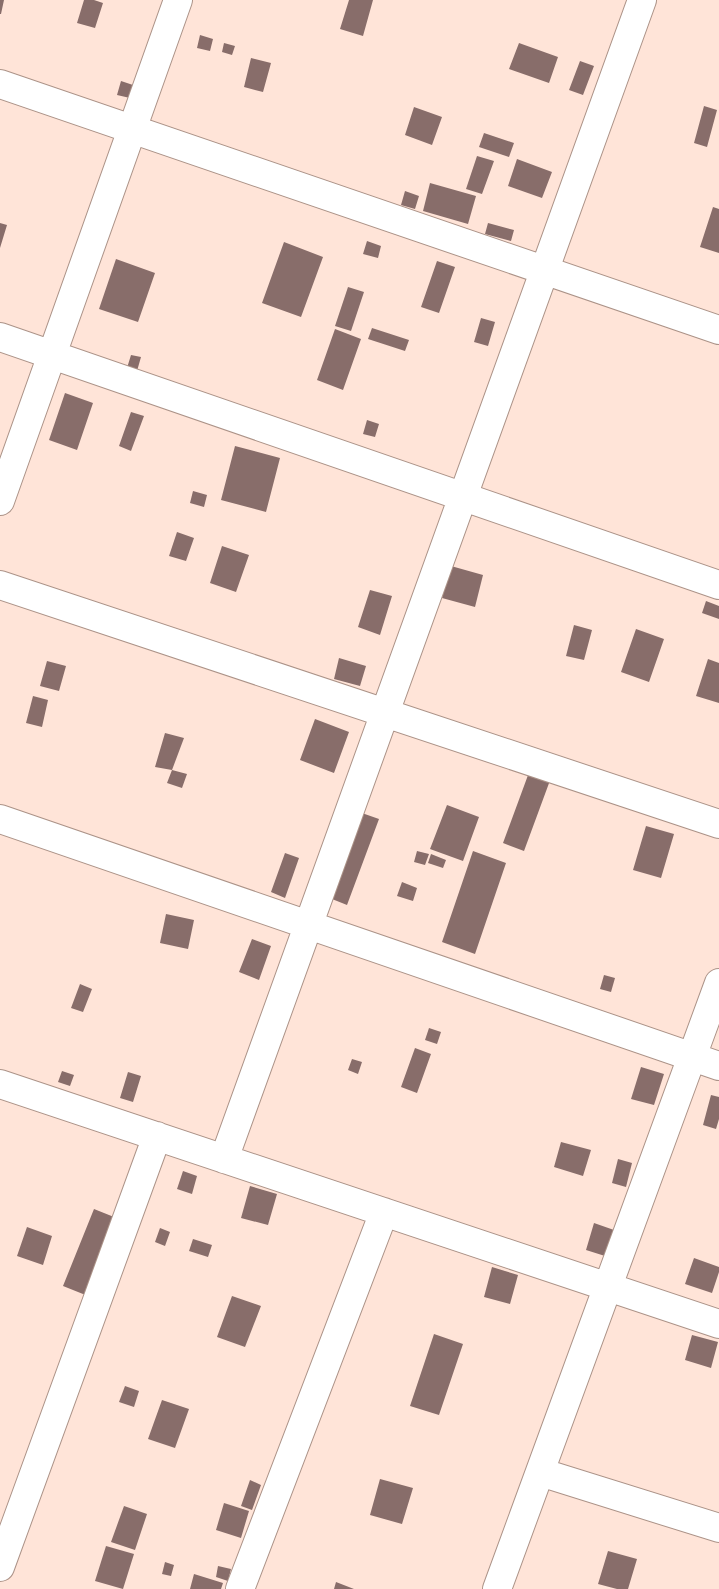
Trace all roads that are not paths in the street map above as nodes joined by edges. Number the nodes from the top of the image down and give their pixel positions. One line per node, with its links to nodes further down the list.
1 (178, 0): 4 (street)
2 (642, 0): 5 (street)
3 (0, 84): 4 (street)
4 (132, 129): 5 (street); 8 (street)
5 (545, 270): 6 (street); 9 (street)
6 (719, 330)
7 (0, 337): 8 (street)
8 (52, 355): 9 (street); 10 (street)
9 (463, 497): 12 (street); 13 (street)
10 (0, 500)
11 (0, 585): 13 (street)
12 (719, 585)
13 (385, 713): 15 (street); 16 (street)
14 (0, 819): 16 (street)
15 (719, 824)
16 (309, 925): 18 (street); 22 (street)
17 (719, 983): 18 (street)
18 (693, 1057): 19 (street); 24 (street)
19 (719, 1066)
20 (0, 1084): 21 (street)
21 (157, 1136): 22 (street); 28 (street)
22 (224, 1158): 23 (street)
23 (384, 1212): 24 (street); 29 (street)
24 (607, 1287): 25 (street); 26 (street)
25 (719, 1324)
26 (540, 1472): 27 (street); 30 (street)
27 (719, 1528)
28 (0, 1567)
29 (240, 1589)
30 (497, 1589)

